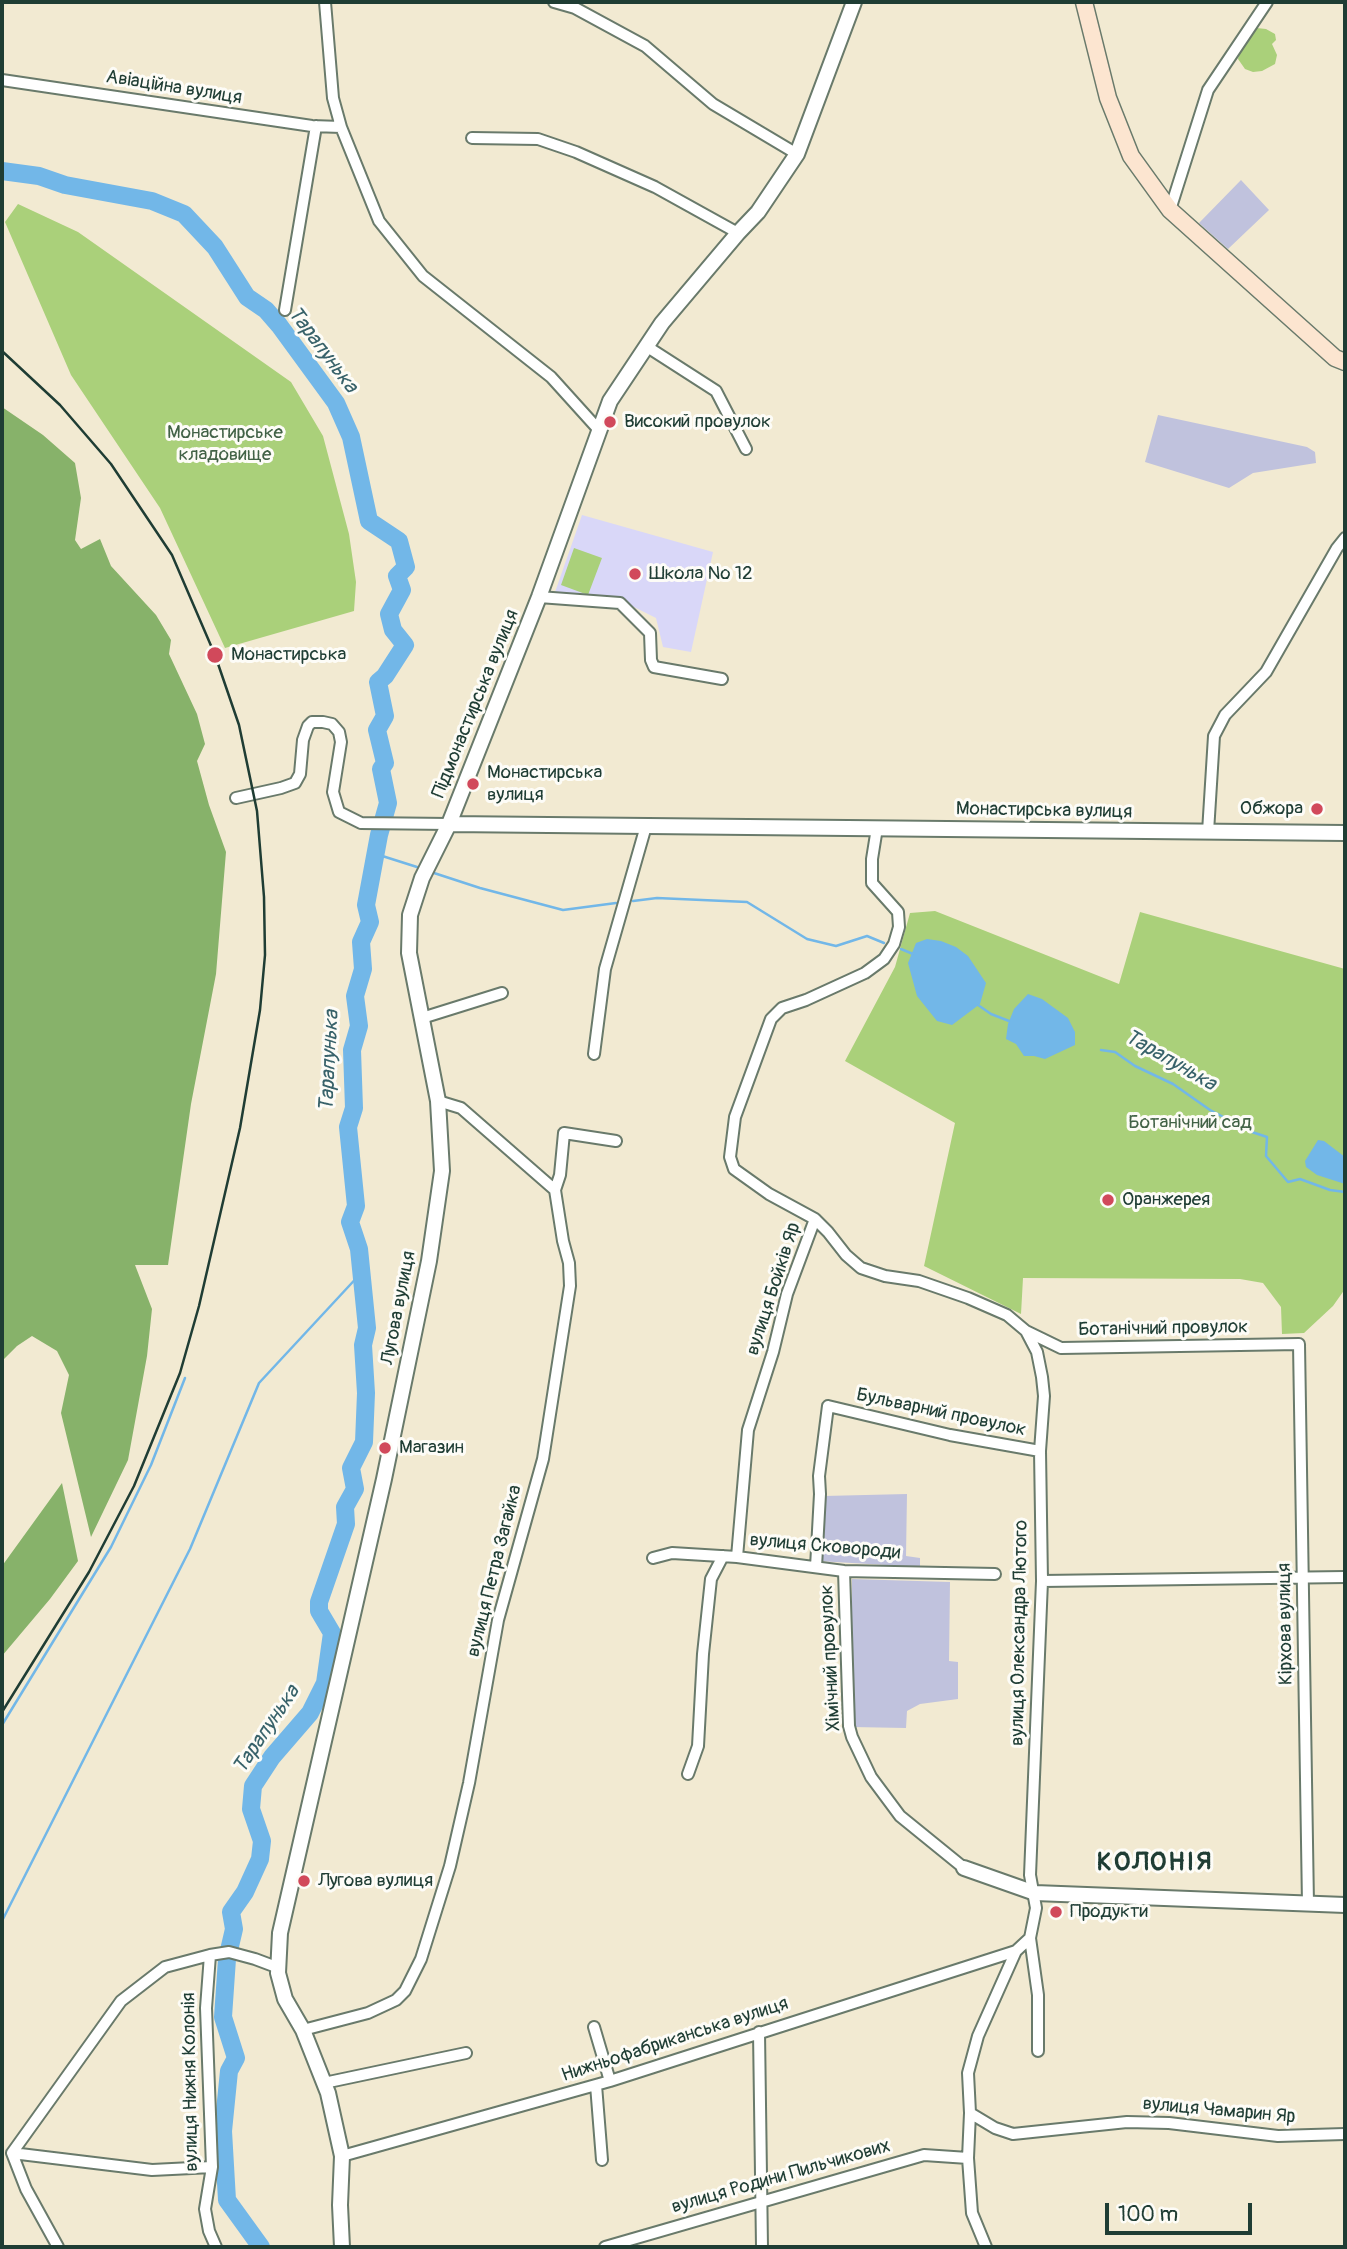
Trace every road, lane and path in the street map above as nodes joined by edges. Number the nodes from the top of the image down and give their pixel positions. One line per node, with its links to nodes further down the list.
1 (325, 2): 8 (street)
2 (554, 2): 10 (street)
3 (854, 2): 10 (street, Підмонастирська вулиця)
4 (1084, 2): 11 (main road)
5 (1268, 2): 11 (street)
6 (2, 80): 7 (street, Авіаційна вулиця)
7 (316, 126): 8 (street, Авіаційна вулиця); 13 (street)
8 (341, 127): 16 (street)
9 (472, 138): 12 (street)
10 (797, 154): 12 (street, Підмонастирська вулиця)
11 (1170, 210): 15 (main road)
12 (737, 233): 14 (street, Підмонастирська вулиця)
13 (285, 310)
14 (646, 346): 16 (street, Підмонастирська вулиця); 17 (street)
15 (1345, 362)
16 (598, 429): 19 (street, Підмонастирська вулиця)
17 (746, 449)
18 (1345, 538): 25 (street)
19 (539, 597): 20 (street, Підмонастирська вулиця); 22 (street, Підмонастирська вулиця)
20 (722, 679)
21 (236, 798): 22 (street)
22 (449, 824): 23 (street, Монастирська вулиця); 28 (street, Лугова вулиця)
23 (646, 826): 24 (street, Монастирська вулиця); 29 (street)
24 (877, 828): 25 (street, Монастирська вулиця); 33 (street, вулиця Бойків Яр)
25 (1208, 832): 26 (street, Монастирська вулиця)
26 (1345, 833)
27 (502, 993): 28 (street)
28 (422, 1018): 30 (street, Лугова вулиця)
29 (594, 1054)
30 (439, 1101): 32 (street); 54 (street, Лугова вулиця)
31 (616, 1140): 32 (street)
32 (555, 1190): 56 (street, вулиця Петра Загайка)
33 (815, 1219): 34 (street, Ботанічний провулок); 38 (street, вулиця Бойків Яр)
34 (1026, 1331): 35 (street, Ботанічний провулок); 36 (street, вулиця Олександра Лютого)
35 (1299, 1344): 44 (street, Кірхова вулиця)
36 (1040, 1451): 40 (street, Бульварний провулок); 45 (street, вулиця Олександра Лютого)
37 (723, 1556): 38 (street, вулиця Сковороди); 39 (street, вулиця Сковороди); 46 (street)
38 (737, 1557): 40 (street, вулиця Сковороди)
39 (653, 1558)
40 (816, 1567): 41 (street, вулиця Сковороди)
41 (844, 1571): 42 (street, вулиця Сковороди); 47 (street, Хімічний провулок)
42 (995, 1574)
43 (1345, 1577): 44 (street)
44 (1303, 1578): 45 (street); 49 (street, Кірхова вулиця)
45 (1042, 1581): 48 (street, вулиця Олександра Лютого)
46 (688, 1774)
47 (964, 1868): 48 (street)
48 (1035, 1894): 49 (street); 51 (street, вулиця Олександра Лютого)
49 (1308, 1904): 50 (street)
50 (1345, 1905)
51 (1030, 1938): 52 (street); 58 (street, вулиця Олександра Лютого)
52 (1016, 1951): 57 (street, Нижньофабриканська вулиця); 63 (street)
53 (210, 1955): 54 (street); 65 (street); 69 (street, вулиця Нижня Колонія)
54 (279, 1968): 56 (street, Лугова вулиця)
55 (594, 2027): 60 (street)
56 (303, 2030): 61 (street, Лугова вулиця)
57 (759, 2032): 60 (street, Нижньофабриканська вулиця); 70 (street)
58 (1038, 2051)
59 (466, 2053): 61 (street)
60 (610, 2081): 62 (street, Нижньофабриканська вулиця)
61 (324, 2083): 66 (street, Лугова вулиця)
62 (596, 2085): 66 (street, Нижньофабриканська вулиця); 68 (street)
63 (970, 2113): 64 (street, вулиця Чамарин Яр); 67 (street)
64 (1345, 2134)
65 (12, 2153): 69 (street); 71 (street)
66 (342, 2157): 73 (street, Лугова вулиця)
67 (968, 2158): 70 (street, вулиця Родини Пильчикових); 76 (street)
68 (602, 2160)
69 (212, 2166): 72 (street, вулиця Нижня Колонія)
70 (761, 2200): 74 (street, вулиця Родини Пильчикових); 75 (street)
71 (58, 2247)
72 (216, 2247)
73 (342, 2247)
74 (608, 2247)
75 (762, 2247)
76 (986, 2247)

